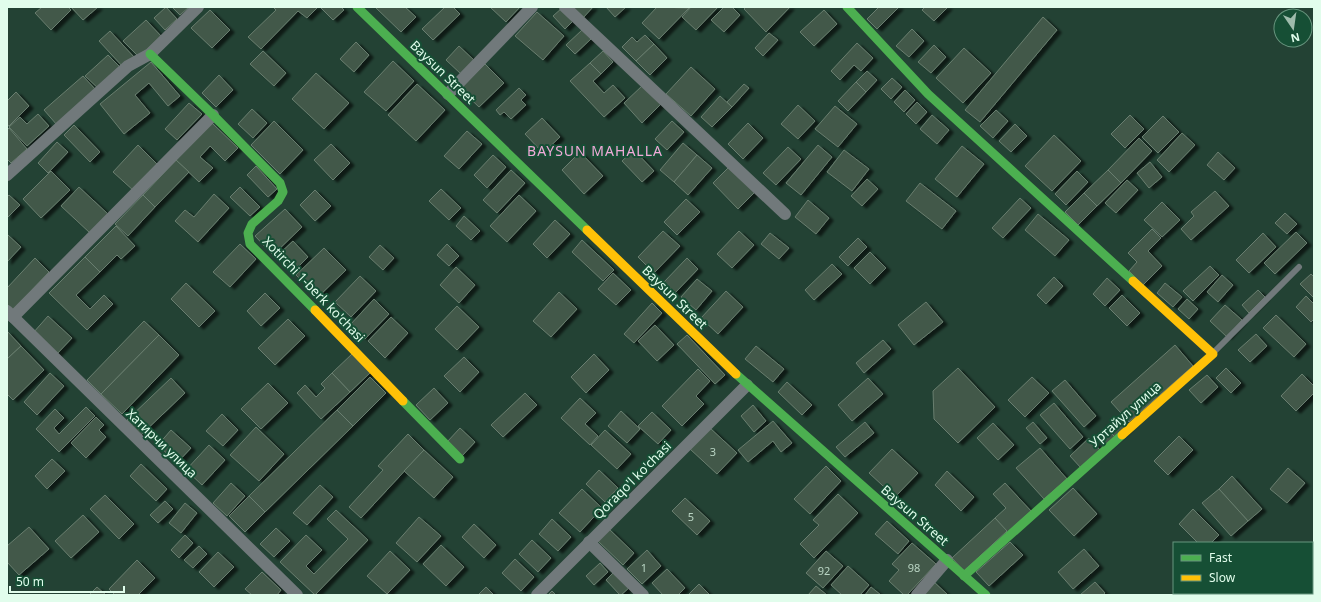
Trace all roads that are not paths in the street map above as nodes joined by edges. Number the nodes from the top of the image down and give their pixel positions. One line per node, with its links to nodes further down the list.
1 (198, 7): 6 (street)
2 (357, 7): 7 (street, Bаysun Street)
3 (532, 7): 7 (street)
4 (565, 7): 10 (street)
5 (847, 7): 13 (street)
6 (150, 54): 8 (street, Xotirchi 1-berk ko'chasi); 9 (street)
7 (448, 94): 14 (street, Bаysun Street)
8 (213, 115): 12 (street); 15 (street, Xotirchi 1-berk ko'chasi)
9 (7, 175)
10 (785, 214)
11 (1298, 267): 13 (lane, Уртайул улица)
12 (10, 314): 19 (street, Хатирчи улица)
13 (1213, 354): 18 (street, Уртайул улица)
14 (747, 385): 16 (street, Qoraqo'l ko'chasi); 17 (street, Bаysun Street)
15 (460, 459)
16 (589, 542): 20 (street, Qoraqo'l ko'chasi); 21 (street)
17 (947, 560): 18 (street, Bаysun Street); 22 (street)
18 (964, 576): 23 (street, Bаysun Street)
19 (297, 595)
20 (538, 595)
21 (643, 595)
22 (917, 595)
23 (986, 595)

